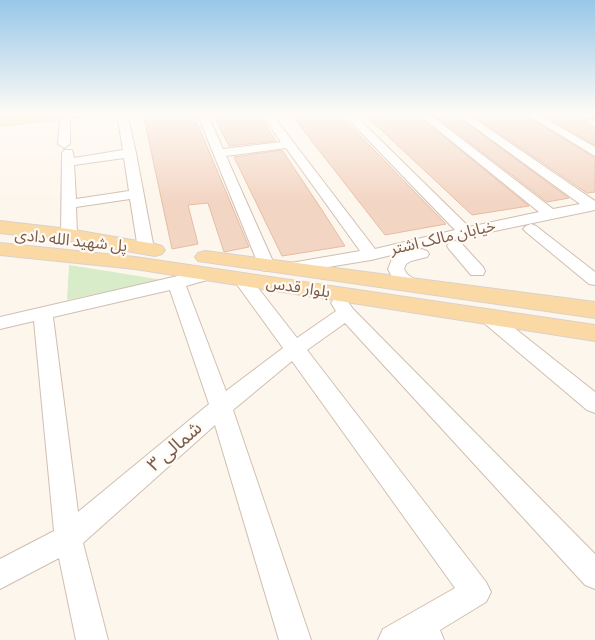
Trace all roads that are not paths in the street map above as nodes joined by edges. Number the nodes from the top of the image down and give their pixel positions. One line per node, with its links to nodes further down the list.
1 (65, 143): 10 (street)
2 (128, 143): 11 (street)
3 (216, 143): 12 (street)
4 (377, 143): 19 (street)
5 (460, 143): 16 (street)
6 (502, 143): 15 (street)
7 (580, 143): 9 (street)
8 (290, 144): 12 (street); 26 (street)
9 (595, 152)
10 (67, 153): 11 (street); 14 (street)
11 (130, 153): 13 (street)
12 (221, 153): 28 (street)
13 (137, 194): 14 (street); 25 (street)
14 (70, 204): 21 (street)
15 (594, 209): 16 (street, خیابان مالک اشتر); 18 (street, خیابان مالک اشتر)
16 (550, 214): 19 (street, خیابان مالک اشتر)
17 (0, 226): 21 (main road, بلوار قدس)
18 (531, 229): 23 (street, خیابان مالک اشتر); 33 (street)
19 (466, 232): 26 (street, خیابان مالک اشتر)
20 (0, 234): 25 (main road, پل شهید الله دادی)
21 (70, 236): 25 (main road, بلوار قدس)
22 (0, 241): 25 (main road, پل شهید الله دادی)
23 (455, 246): 27 (street, خیابان مالک اشتر); 30 (street)
24 (0, 249): 25 (main road, بلوار قدس)
25 (141, 253): 28 (main road, بلوار قدس); 31 (main road, بلوار قدس)
26 (377, 254): 27 (street); 29 (street, خیابان مالک اشتر)
27 (398, 262): 35 (street, خیابان مالک اشتر)
28 (267, 266): 29 (main road, بلوار قدس)
29 (291, 268): 35 (main road, بلوار قدس)
30 (477, 271)
31 (208, 274): 32 (main road, بلوار قدس); 34 (street)
32 (242, 279): 36 (main road, بلوار قدس); 42 (street)
33 (595, 280)
34 (176, 283): 38 (street); 44 (street)
35 (410, 283): 37 (main road, بلوار قدس)
36 (340, 303): 39 (main road, بلوار قدس); 42 (street, شمالی ۳); 47 (street)
37 (595, 310)
38 (44, 314): 40 (street); 45 (street)
39 (490, 319): 41 (main road, بلوار قدس); 43 (street)
40 (0, 324)
41 (595, 334)
42 (293, 350): 44 (street, شمالی ۳); 48 (street)
43 (595, 404)
44 (221, 408): 45 (street, شمالی ۳); 50 (street)
45 (68, 538): 46 (street, شمالی ۳); 49 (street)
46 (0, 575)
47 (595, 575)
48 (414, 635)
49 (92, 640)
50 (295, 640)

